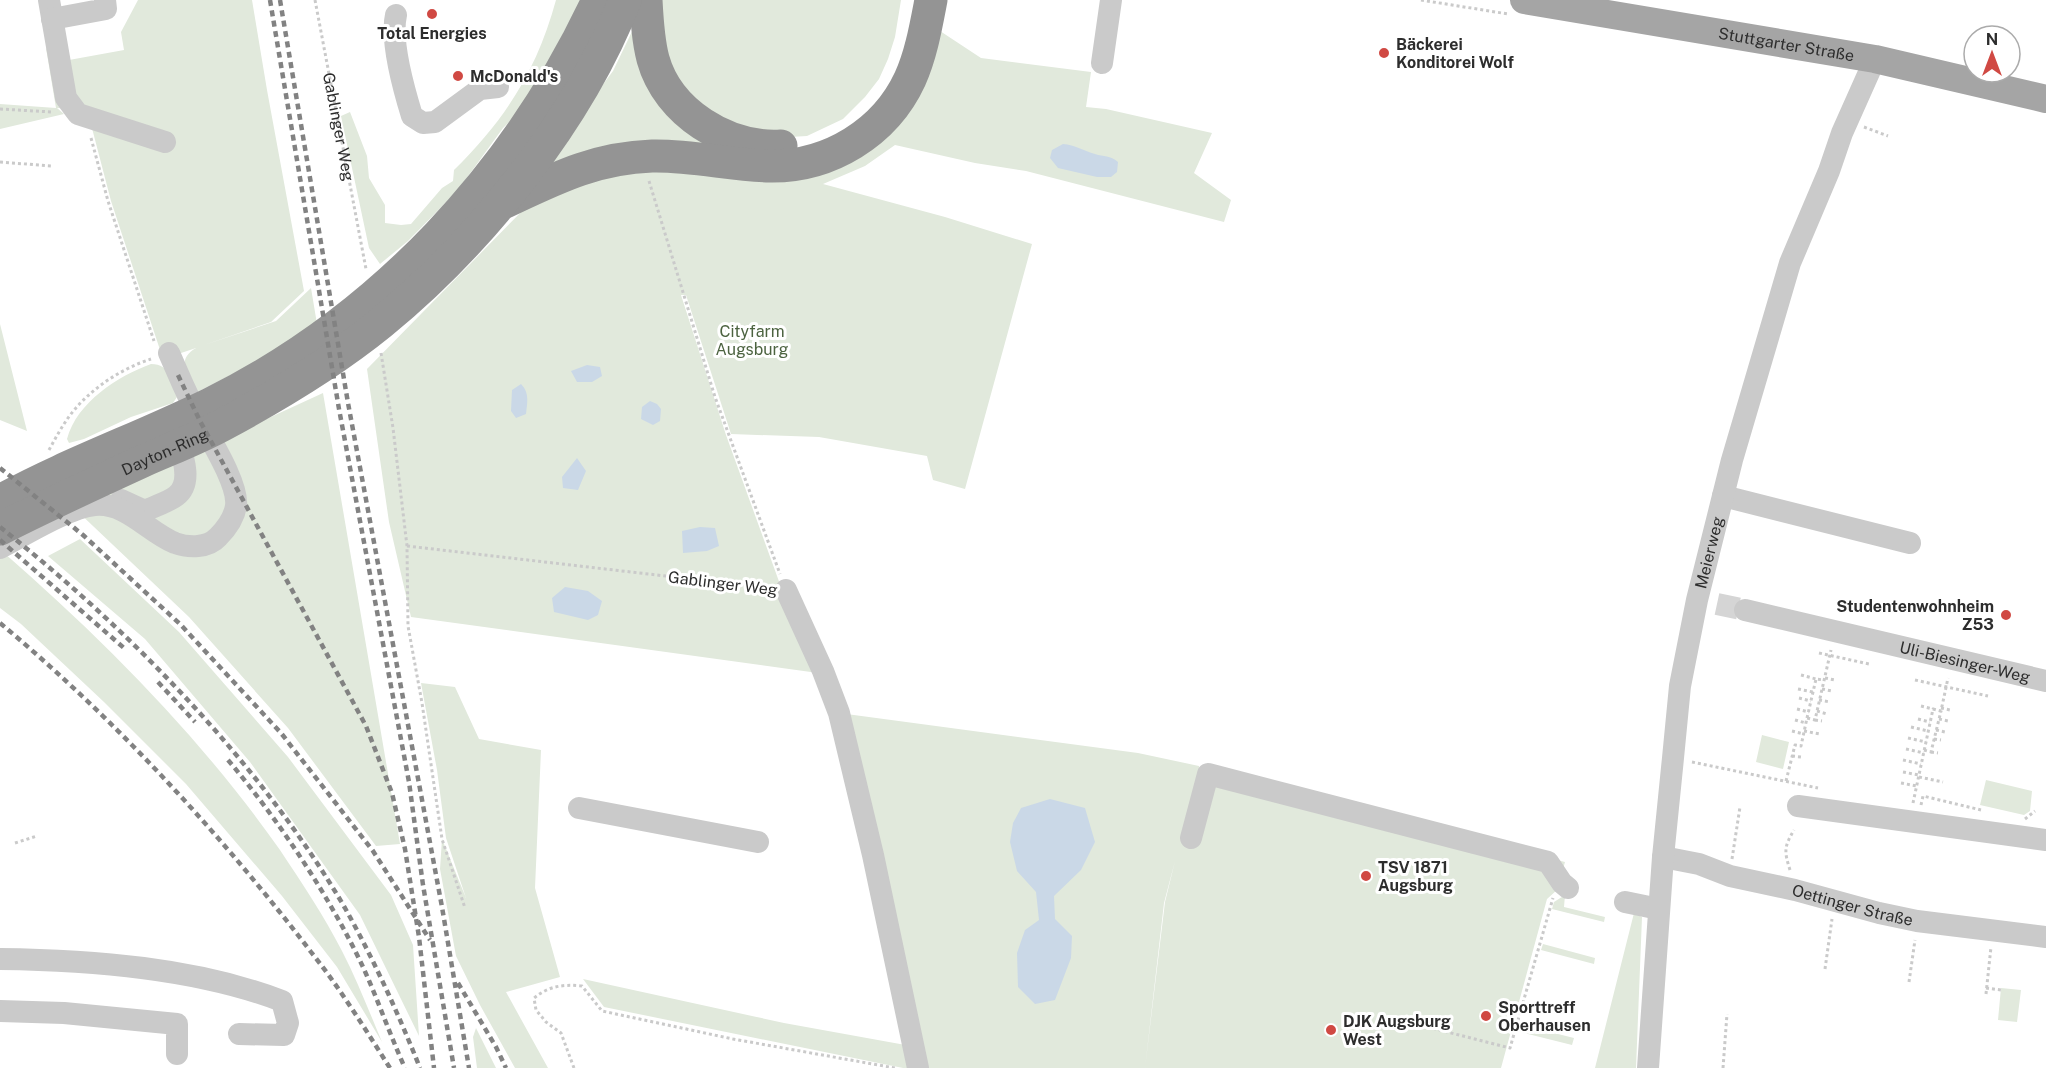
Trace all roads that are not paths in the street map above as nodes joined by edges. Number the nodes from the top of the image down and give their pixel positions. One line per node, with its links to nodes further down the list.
1 (105, 0): 9 (street)
2 (598, 0): 20 (highway)
3 (625, 0): 18 (highway)
4 (646, 0): 5 (highway)
5 (910, 0)
6 (931, 0): 18 (highway)
7 (1111, 0): 14 (street)
8 (1524, 0): 11 (main road, Stuttgarter Straße)
9 (79, 7): 10 (street)
10 (50, 9): 17 (street)
11 (1638, 9): 13 (main road, Stuttgarter Straße)
12 (396, 15): 15 (street)
13 (1875, 59): 16 (main road, Stuttgarter Straße); 23 (street, Meierweg)
14 (1102, 63)
15 (498, 87)
16 (2046, 99)
17 (165, 142)
18 (498, 206): 20 (highway)
19 (161, 351): 27 (street)
20 (322, 352): 21 (highway, Dayton-Ring); 24 (highway, Dayton-Ring)
21 (179, 445): 22 (highway, Dayton-Ring); 22 (street)
22 (79, 491): 25 (highway, Dayton-Ring)
23 (1723, 496): 26 (street); 36 (street, Meierweg)
24 (0, 501)
25 (0, 530)
26 (1910, 543)
27 (0, 548)
28 (786, 590): 45 (street, Gablinger Weg)
29 (1745, 610): 30 (street, Uli-Biesinger-Weg)
30 (2046, 681)
31 (1798, 806): 34 (street)
32 (579, 808): 35 (street)
33 (1191, 838): 37 (street)
34 (2046, 840)
35 (758, 842)
36 (1663, 857): 39 (street, Meierweg); 40 (street, Oettinger Straße)
37 (1567, 887)
38 (1625, 902): 39 (street)
39 (1659, 909): 46 (street, Meierweg)
40 (2046, 937)
41 (0, 958): 43 (street)
42 (0, 1011): 44 (street)
43 (239, 1034)
44 (177, 1054)
45 (918, 1068)
46 (1648, 1068)

